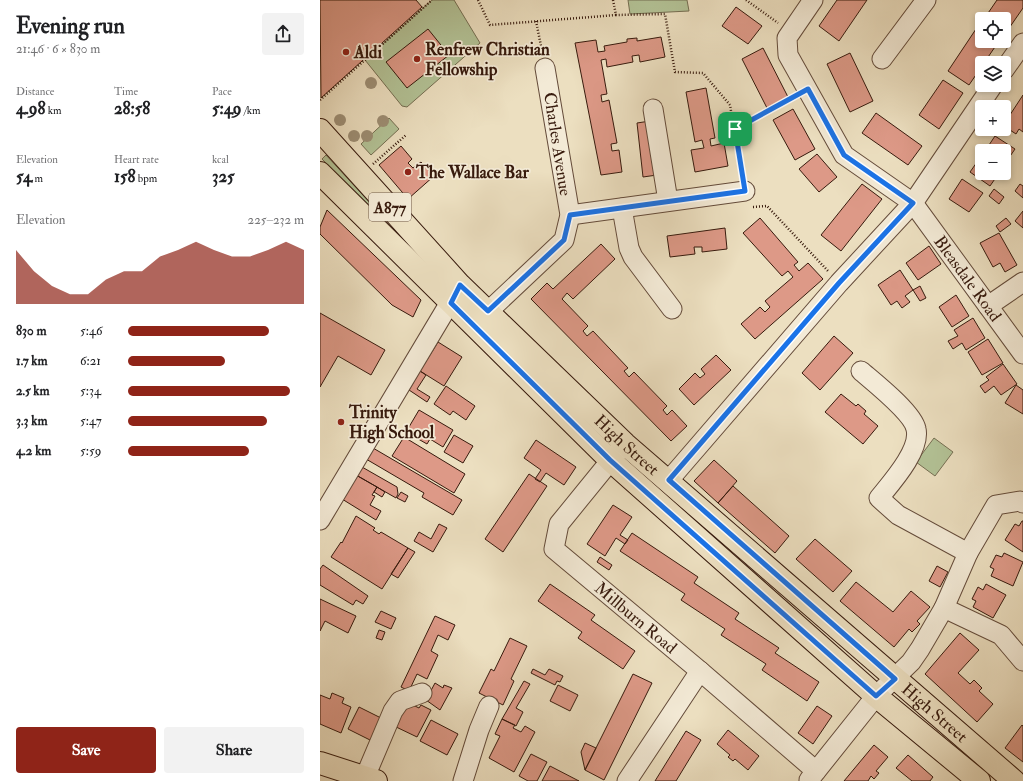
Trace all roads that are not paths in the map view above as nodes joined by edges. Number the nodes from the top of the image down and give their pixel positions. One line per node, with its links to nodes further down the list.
1 (813, 0): 13 (street, Bleasdale Road)
2 (926, 0): 4 (street)
3 (1023, 43): 5 (street)
4 (882, 59)
5 (1011, 60)
6 (545, 68): 15 (street, Charles Avenue)
7 (988, 92): 13 (street)
8 (653, 109): 12 (street)
9 (320, 130): 17 (main road, High Street / A877)
10 (320, 173): 17 (main road, High Street / A877)
11 (745, 191): 12 (street)
12 (668, 201): 14 (street)
13 (913, 203): 18 (street, Bleasdale Road); 25 (street)
14 (622, 208): 15 (street); 19 (street)
15 (570, 215): 20 (street, Charles Avenue)
16 (1023, 282): 18 (street)
17 (456, 294): 20 (main road, High Street / A877); 28 (street)
18 (988, 306): 21 (street, Bleasdale Road)
19 (672, 309)
20 (481, 318): 23 (main road, High Street / A877); 24 (main road, High Street / A877)
21 (1023, 354)
22 (862, 371): 29 (street)
23 (625, 444): 24 (street, Millburn Road); 25 (main road, High Street / A877)
24 (610, 460): 26 (main road, High Street / A877); 32 (street, Millburn Road)
25 (669, 480): 26 (main road); 33 (main road, High Street / A877)
26 (653, 498): 35 (main road, High Street / A877)
27 (1023, 503): 29 (street)
28 (320, 520)
29 (968, 553): 30 (street)
30 (944, 608): 31 (street); 33 (street)
31 (1023, 661)
32 (700, 671): 38 (street, Millburn Road); 41 (street)
33 (895, 679): 35 (street); 43 (main road, High Street / A877)
34 (422, 693): 39 (street)
35 (876, 696): 38 (street); 42 (main road, High Street / A877)
36 (489, 706): 40 (street)
37 (320, 763): 39 (main road)
38 (812, 776)
39 (370, 779)
40 (463, 781)
41 (627, 781)
42 (979, 781)
43 (1014, 781)

